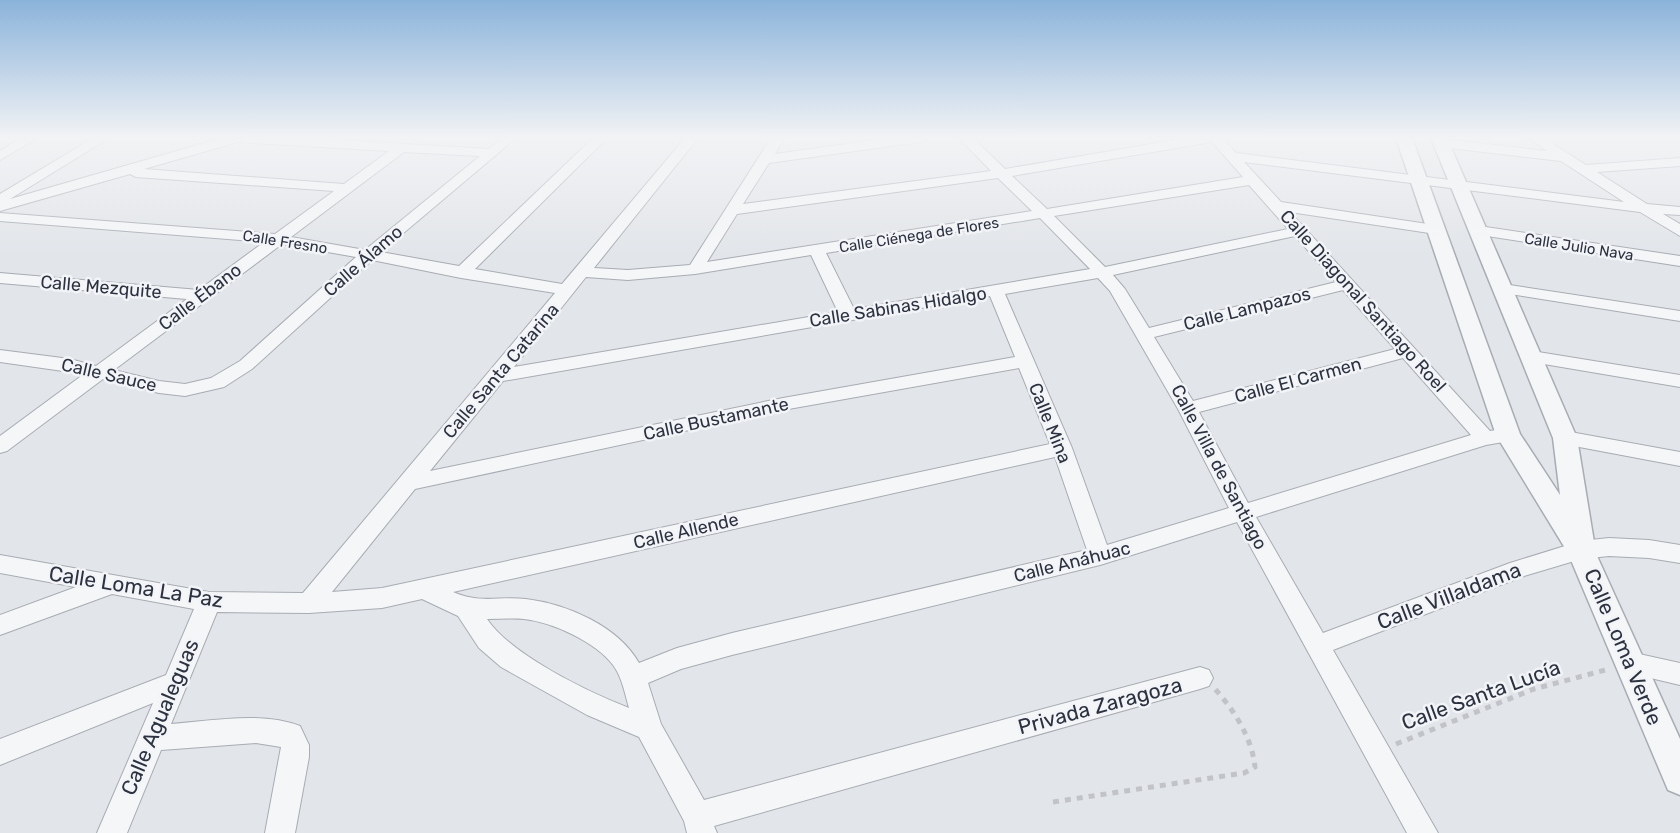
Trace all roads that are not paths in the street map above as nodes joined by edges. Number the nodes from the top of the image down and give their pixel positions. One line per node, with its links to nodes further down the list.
1 (35, 177): 20 (street)
2 (104, 177): 22 (street)
3 (190, 177): 19 (street)
4 (362, 177): 19 (street, Calle Ébano)
5 (462, 177): 34 (street, Calle Álamo)
6 (560, 177): 39 (street)
7 (660, 177): 37 (street, Calle Santa Catarina)
8 (755, 177): 24 (street)
9 (976, 177): 24 (street)
10 (1008, 177): 26 (street, Calle Villa de Santiago)
11 (1250, 177): 16 (street, Calle Diagonal Santiago Roel)
12 (1394, 177): 17 (street)
13 (1418, 177): 17 (street)
14 (1455, 177): 18 (street)
15 (1594, 177): 23 (street)
16 (1253, 180): 21 (street, Calle Diagonal Santiago Roel); 26 (street, Calle Ciénega de Flores)
17 (1419, 180): 18 (street); 28 (street)
18 (1459, 186): 23 (street); 30 (street)
19 (347, 188): 32 (street, Calle Ébano)
20 (0, 200)
21 (1277, 206): 28 (street); 29 (street, Calle Diagonal Santiago Roel)
22 (0, 207)
23 (1645, 209): 25 (street); 31 (street)
24 (734, 210): 36 (street)
25 (1680, 211)
26 (1046, 215): 33 (street, Calle Ciénega de Flores); 38 (street, Calle Villa de Santiago)
27 (0, 217): 32 (street, Calle Fresno)
28 (1436, 229): 58 (street)
29 (1299, 231): 38 (street, Calle Sabinas Hidalgo); 41 (street, Calle Diagonal Santiago Roel)
30 (1479, 231): 35 (street, Calle Julio Nava); 42 (street)
31 (1680, 231)
32 (278, 239): 34 (street, Calle Fresno); 45 (street, Calle Ébano)
33 (817, 251): 36 (street, Calle Ciénega de Flores); 46 (street)
34 (368, 255): 39 (street, Calle Fresno); 56 (street, Calle Álamo)
35 (1680, 261)
36 (695, 269): 37 (street, Calle Ciénega de Flores)
37 (583, 272): 43 (street, Calle Santa Catarina)
38 (1103, 272): 44 (street, Calle Sabinas Hidalgo); 48 (street, Calle Villa de Santiago)
39 (460, 273): 43 (street, Calle Fresno)
40 (0, 279): 45 (street, Calle Mezquite)
41 (1348, 284): 48 (street, Calle Lampazos); 49 (street, Calle Diagonal Santiago Roel)
42 (1503, 289): 47 (street); 51 (street)
43 (568, 290): 54 (street, Calle Santa Catarina)
44 (996, 291): 46 (street, Calle Sabinas Hidalgo); 52 (street, Calle Mina)
45 (202, 295): 53 (street, Calle Ébano)
46 (848, 315): 54 (street, Calle Sabinas Hidalgo)
47 (1680, 316)
48 (1146, 334): 57 (street, Calle Villa de Santiago)
49 (1408, 351): 57 (street, Calle El Carmen); 59 (street, Calle Diagonal Santiago Roel)
50 (0, 356): 53 (street, Calle Sauce)
51 (1532, 357): 55 (street); 60 (street)
52 (1026, 361): 62 (street, Calle Mina); 64 (street, Calle Bustamante)
53 (100, 372): 56 (street, Calle Sauce); 61 (street, Calle Ébano)
54 (495, 376): 64 (street, Calle Santa Catarina)
55 (1680, 381)
56 (217, 383)
57 (1188, 409): 65 (street, Calle Villa de Santiago)
58 (1508, 435): 59 (street, Calle Anáhuac); 66 (street)
59 (1485, 438): 65 (street, Calle Anáhuac)
60 (1565, 438): 63 (street); 66 (street)
61 (0, 446)
62 (1062, 448): 68 (street, Calle Mina); 71 (street, Calle Allende)
63 (1680, 459)
64 (407, 483): 73 (street, Calle Santa Catarina)
65 (1243, 514): 68 (street, Calle Anáhuac); 76 (street, Calle Villa de Santiago)
66 (1581, 550): 67 (street, Calle Villaldama); 76 (street, Calle Villaldama); 77 (street, Calle Loma Verde)
67 (1680, 554)
68 (1100, 556): 79 (street, Calle Anáhuac)
69 (0, 564): 70 (street, Calle Loma La Paz)
70 (109, 585): 72 (street, Calle Loma La Paz); 75 (street)
71 (426, 590): 73 (street, Calle Allende); 74 (street)
72 (209, 602): 73 (street, Calle Loma La Paz); 81 (street, Calle Agualeguas)
73 (309, 603)
74 (467, 609): 79 (street); 82 (street)
75 (0, 625)
76 (1318, 645): 89 (street, Calle Villa de Santiago)
77 (1630, 663): 78 (street); 85 (street, Calle Loma Verde)
78 (1680, 674)
79 (633, 677): 82 (street)
80 (1200, 678): 86 (street, Privada Zaragoza)
81 (174, 683): 83 (street, Calle Agualeguas); 84 (street)
82 (649, 728): 86 (street)
83 (151, 738): 87 (street, Calle Agualeguas); 88 (street)
84 (0, 752)
85 (1680, 778)
86 (700, 825)
87 (112, 833)
88 (280, 833)
89 (1423, 833)

